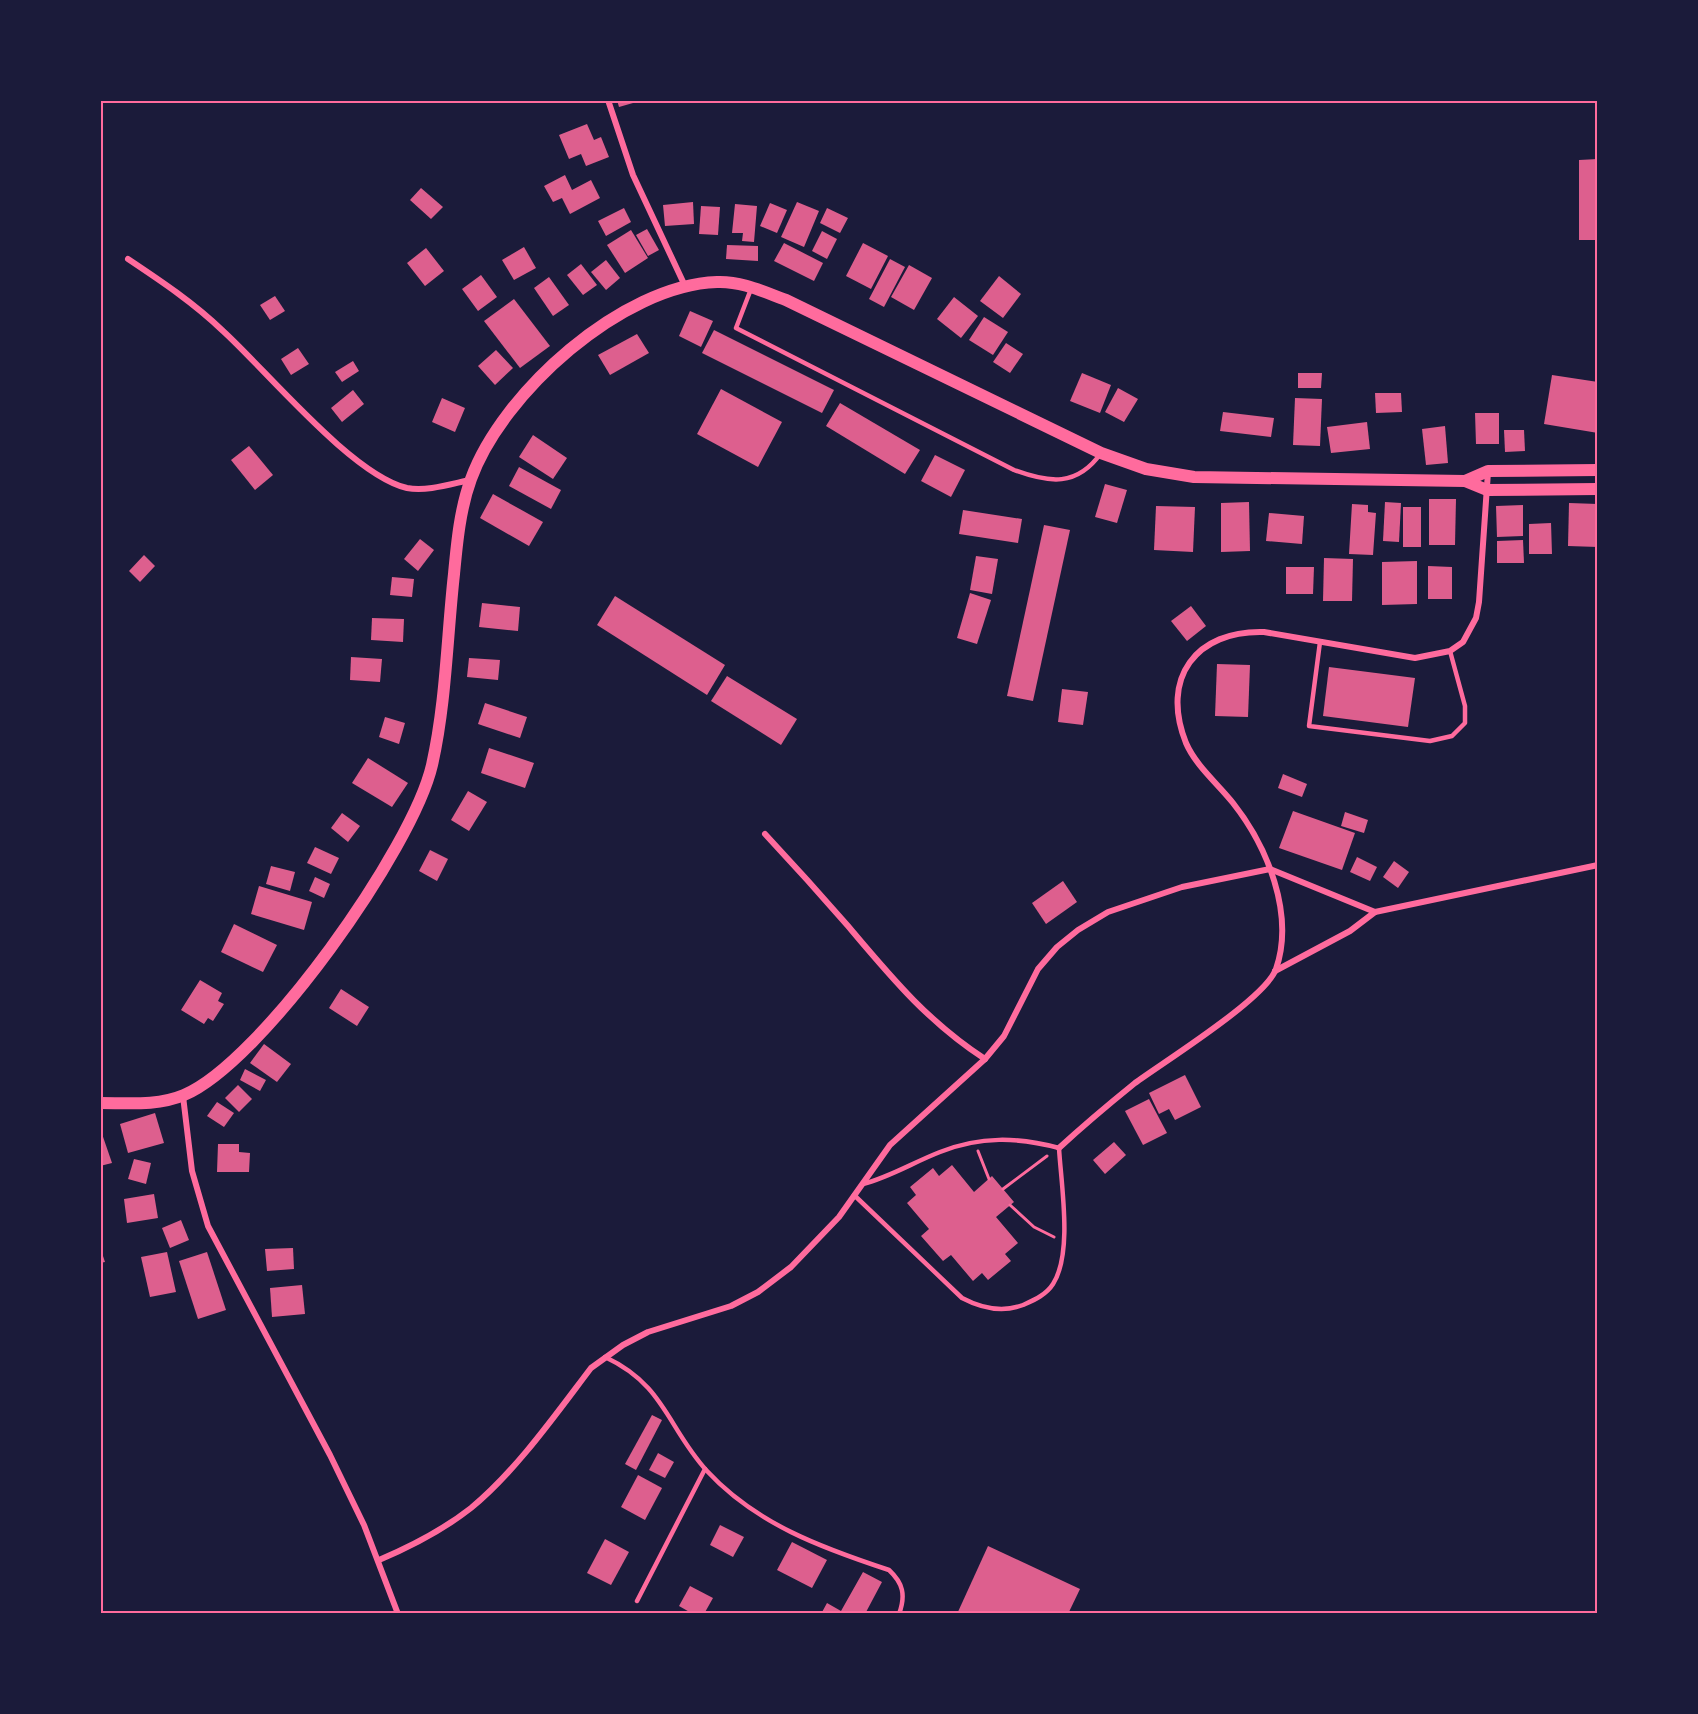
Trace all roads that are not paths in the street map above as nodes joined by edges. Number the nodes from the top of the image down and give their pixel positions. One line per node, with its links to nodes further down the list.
1 (608, 100): 3 (street)
2 (128, 259): 8 (street)
3 (685, 286): 4 (main road); 8 (main road)
4 (752, 287): 5 (main road); 5 (lane)
5 (1101, 453): 9 (main road)
6 (1598, 470): 7 (main road)
7 (1488, 471): 9 (main road); 11 (street)
8 (470, 480): 20 (main road)
9 (1465, 481): 11 (main road)
10 (1598, 489): 11 (main road)
11 (1487, 490): 13 (street)
12 (1320, 642): 13 (street); 13 (lane); 16 (street)
13 (1450, 651)
14 (765, 834): 19 (street)
15 (1598, 865): 17 (street)
16 (1270, 869): 17 (street); 18 (street); 19 (street)
17 (1375, 912): 18 (street)
18 (1275, 971): 22 (street)
19 (985, 1059): 23 (street)
20 (183, 1096): 21 (main road); 27 (street)
21 (100, 1103)
22 (1059, 1148): 23 (lane); 24 (lane)
23 (860, 1185): 24 (street)
24 (854, 1195): 25 (street)
25 (605, 1357): 26 (lane); 27 (street)
26 (705, 1469): 28 (lane); 30 (lane)
27 (379, 1560): 29 (street)
28 (637, 1601)
29 (398, 1614)
30 (899, 1614)

